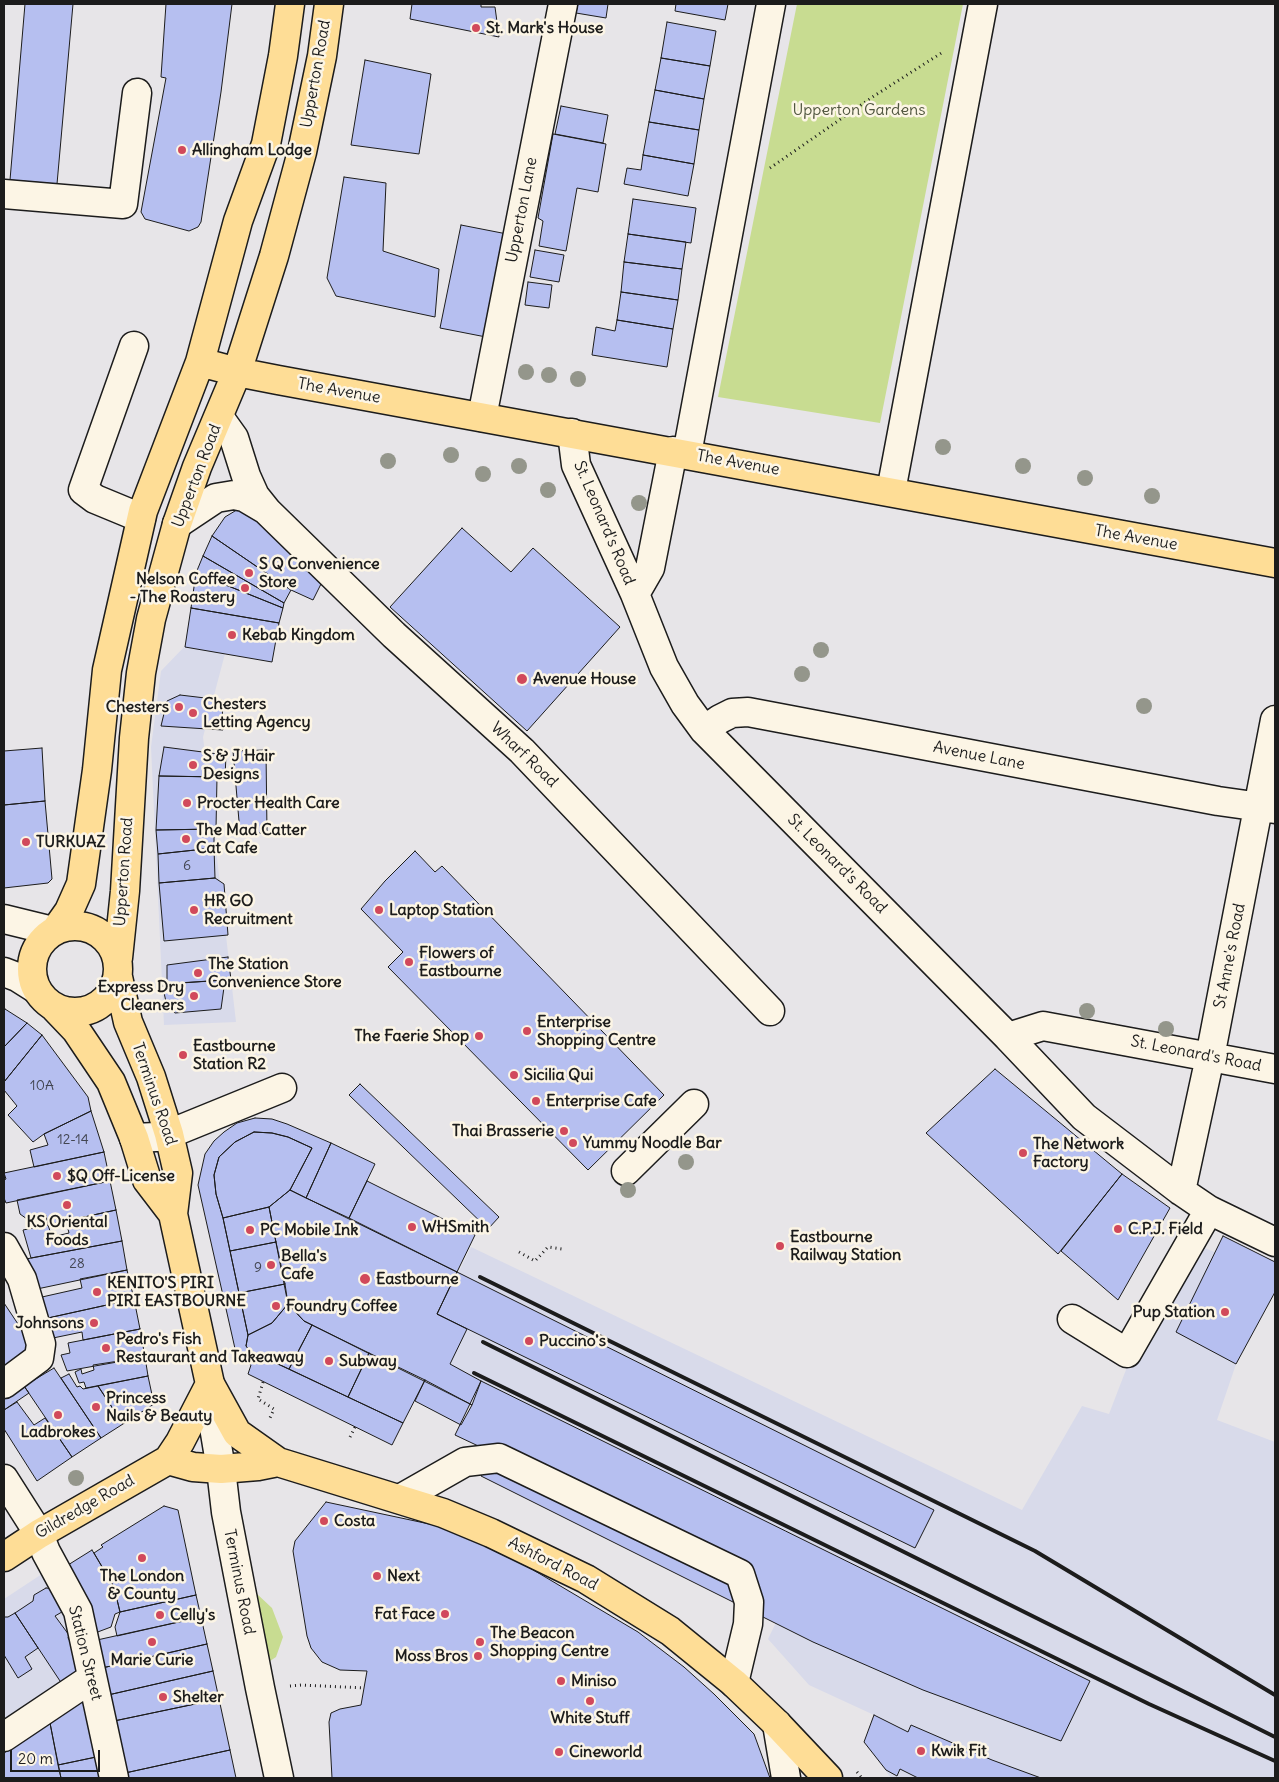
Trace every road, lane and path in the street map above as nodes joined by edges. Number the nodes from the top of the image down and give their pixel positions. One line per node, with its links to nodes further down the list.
1 (290, 4): 10 (main road)
2 (329, 4): 11 (main road, Upperton Road)
3 (563, 4): 13 (street, Upperton Lane)
4 (771, 4): 7 (street)
5 (981, 17): 7 (path); 16 (street)
6 (137, 93): 8 (street)
7 (738, 174): 15 (street)
8 (4, 194)
9 (134, 346): 18 (street)
10 (200, 362): 11 (main road, The Avenue); 18 (main road)
11 (237, 372): 12 (main road, Upperton Road); 13 (main road, The Avenue)
12 (219, 417): 17 (street, Wharf Road); 19 (main road, Upperton Road)
13 (482, 417): 14 (main road, The Avenue)
14 (572, 434): 15 (main road, The Avenue); 21 (street, St. Leonard's Road)
15 (680, 452): 16 (main road, The Avenue); 21 (street)
16 (891, 491): 20 (main road, The Avenue)
17 (267, 511): 19 (street, Wharf Road); 31 (street, Wharf Road)
18 (141, 518): 26 (main road)
19 (177, 524): 27 (main road, Upperton Road)
20 (1275, 563)
21 (635, 594): 23 (street, St. Leonard's Road)
22 (1275, 720): 24 (street, St Anne's Road)
23 (704, 730): 24 (street, Avenue Lane); 32 (street, St. Leonard's Road)
24 (1267, 808): 33 (street, St Anne's Road)
25 (4, 919): 26 (street)
26 (55, 929): 27 (main road); 29 (main road)
27 (118, 968): 30 (main road); 37 (main road, Terminus Road)
28 (4, 972): 29 (street)
29 (36, 988): 30 (main road)
30 (55, 1008): 38 (main road, Terminus Road)
31 (770, 1011)
32 (1008, 1037): 33 (street, St. Leonard's Road); 40 (street)
33 (1210, 1056): 34 (street, St. Leonard's Road); 40 (street, St Anne's Road)
34 (1275, 1069)
35 (282, 1088): 37 (street)
36 (694, 1104): 39 (street)
37 (169, 1134): 38 (street); 42 (main road, Terminus Road)
38 (134, 1138): 42 (main road, Terminus Road)
39 (626, 1171)
40 (1180, 1191): 41 (street)
41 (1209, 1210): 43 (street); 47 (street)
42 (173, 1214): 49 (main road, Terminus Road)
43 (1275, 1242)
44 (4, 1247): 48 (street)
45 (562, 1249): 46 (path)
46 (519, 1252)
47 (1072, 1319)
48 (4, 1384)
49 (210, 1384): 52 (main road); 53 (main road, Terminus Road); 54 (street, Terminus Road)
50 (355, 1427): 51 (path)
51 (350, 1438)
52 (168, 1460): 54 (main road, Ashford Road); 57 (main road, Gildredge Road)
53 (278, 1462): 54 (main road, Ashford Road); 56 (main road, Ashford Road)
54 (221, 1469): 61 (street, Terminus Road)
55 (4, 1479): 57 (street, Station Street)
56 (400, 1499): 60 (main road, Ashford Road); 60 (street)
57 (39, 1534): 58 (main road, Gildredge Road); 59 (street, Station Street)
58 (4, 1557)
59 (92, 1678): 64 (street); 65 (street, Station Street)
60 (734, 1683): 63 (main road, Ashford Road)
61 (260, 1688): 62 (path); 66 (street, Terminus Road)
62 (364, 1688)
63 (777, 1724): 67 (street); 68 (main road, Ashford Road)
64 (4, 1737)
65 (114, 1778)
66 (279, 1778)
67 (786, 1778)
68 (828, 1778)

